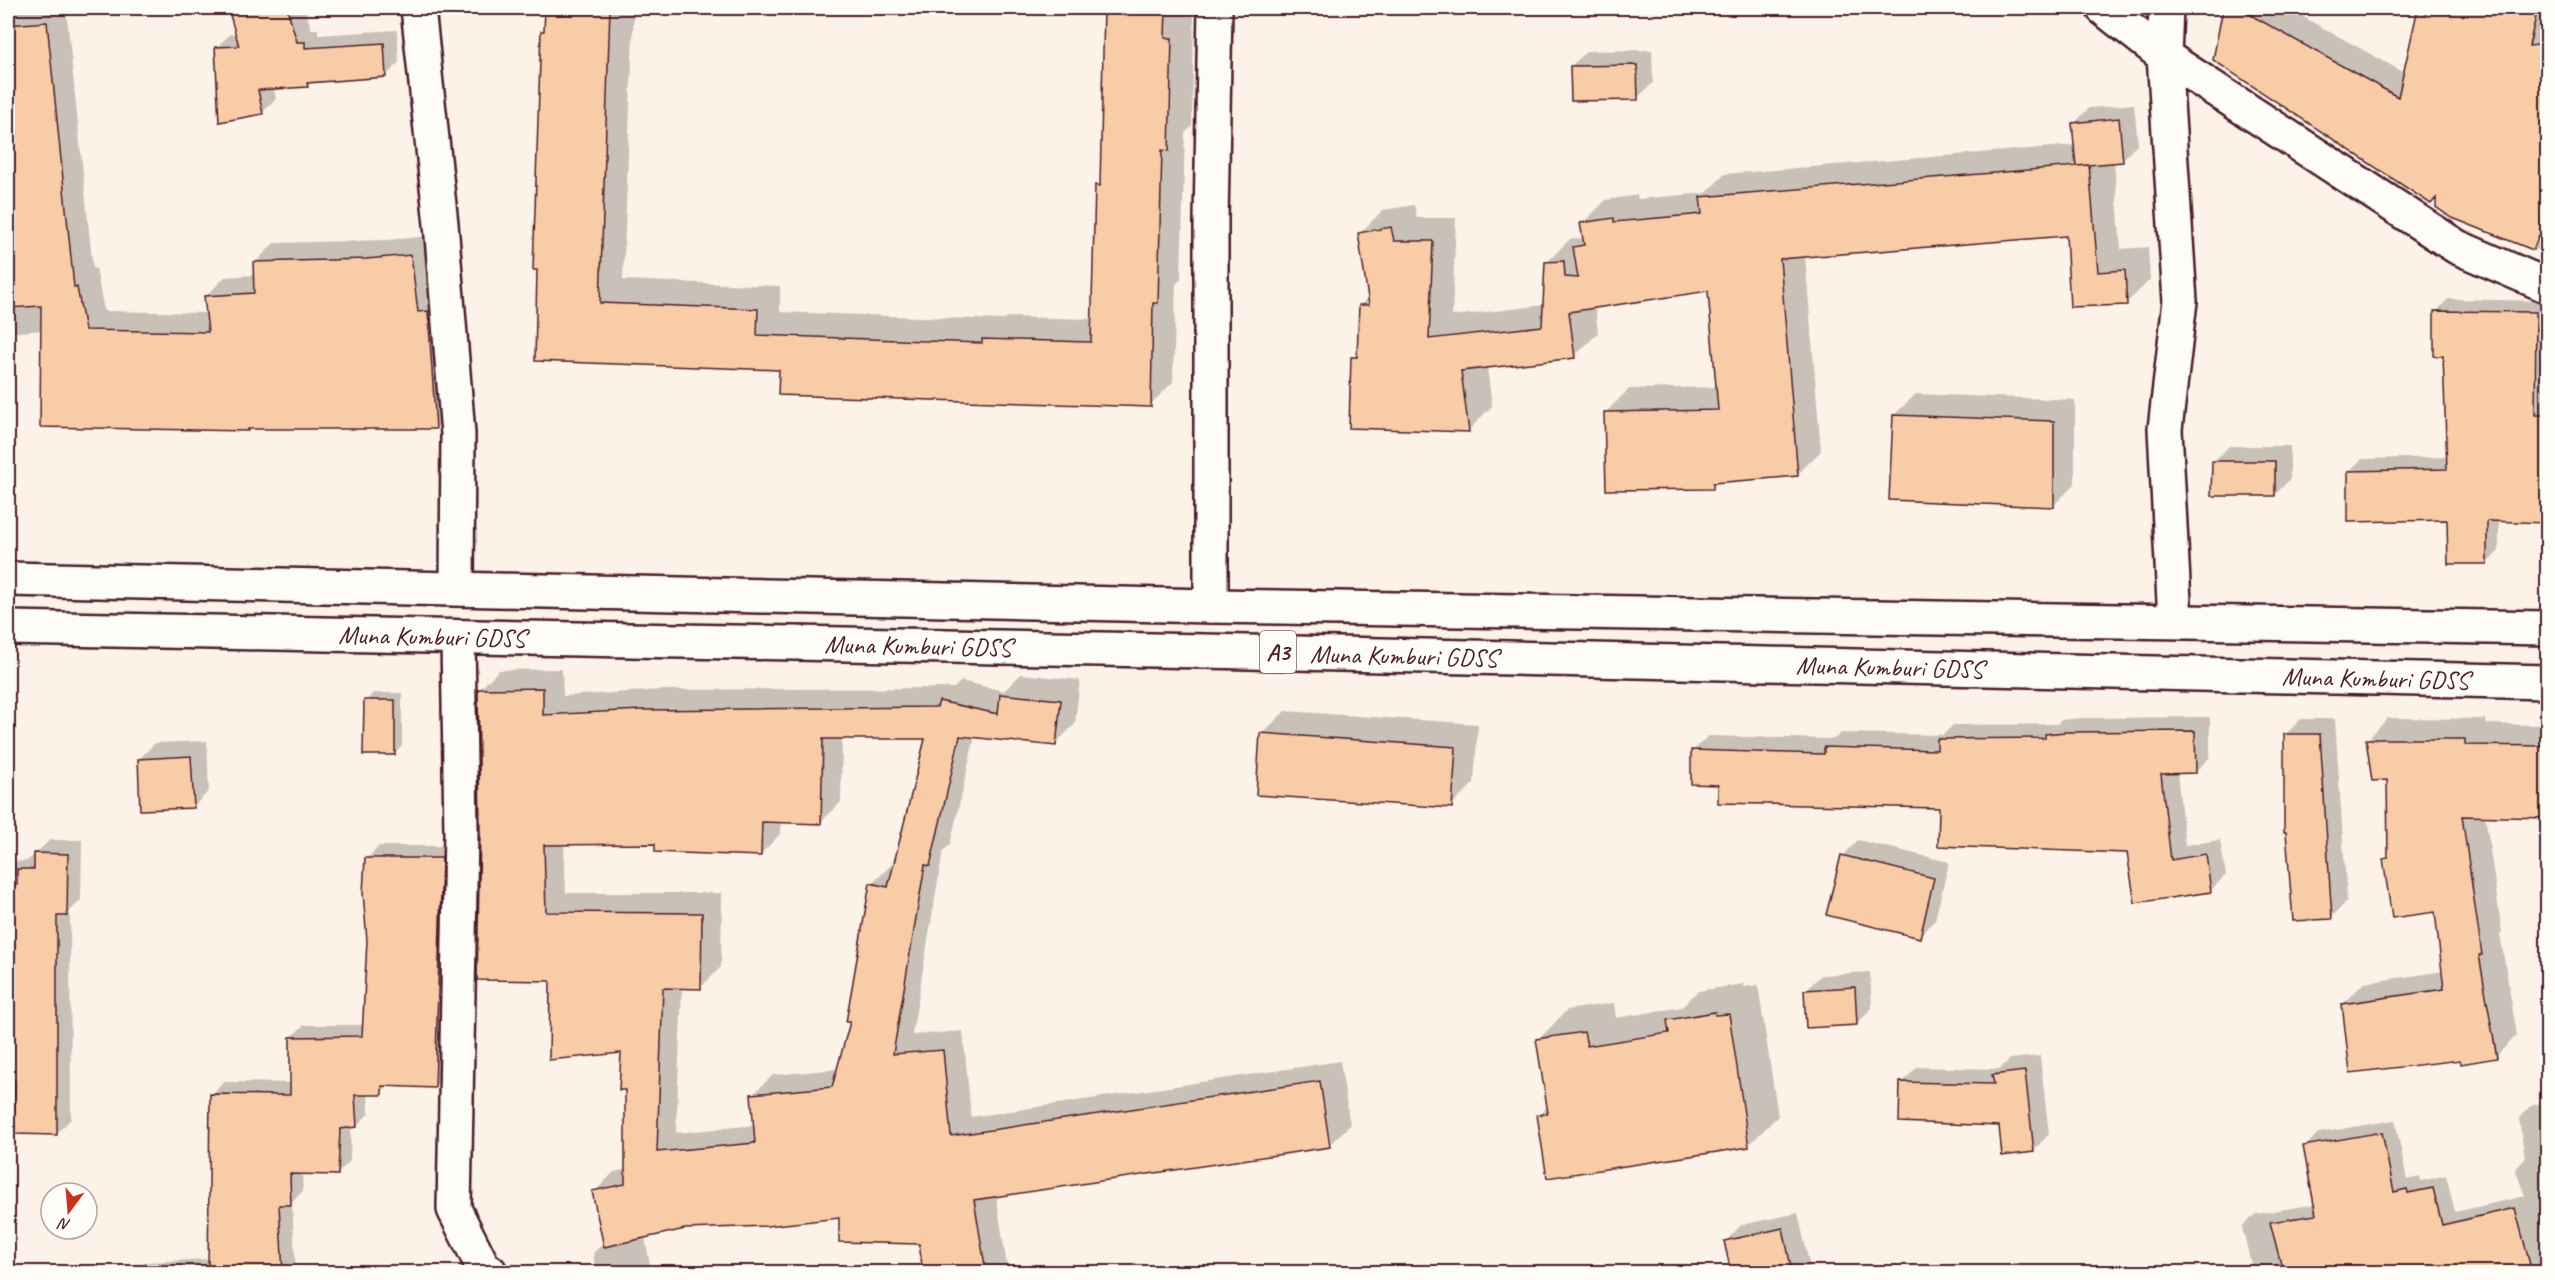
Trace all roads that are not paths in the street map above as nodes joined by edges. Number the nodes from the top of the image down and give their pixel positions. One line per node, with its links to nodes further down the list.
1 (418, 8): 8 (main road)
2 (1215, 8): 9 (main road)
3 (2103, 8): 5 (main road)
4 (2166, 8): 5 (main road)
5 (2164, 56): 6 (main road); 10 (main road)
6 (2547, 286)
7 (8, 579): 8 (main road, Muna Kumburi GDSS / A3)
8 (457, 587): 9 (main road, Muna Kumburi GDSS / A3)
9 (1211, 606): 10 (main road, Muna Kumburi GDSS / A3)
10 (2175, 621): 12 (main road, Muna Kumburi GDSS / A3)
11 (8, 628): 13 (main road, Muna Kumburi GDSS / A3)
12 (2547, 628)
13 (458, 638): 14 (main road, Muna Kumburi GDSS / A3); 15 (main road)
14 (2547, 682)
15 (490, 1272)

